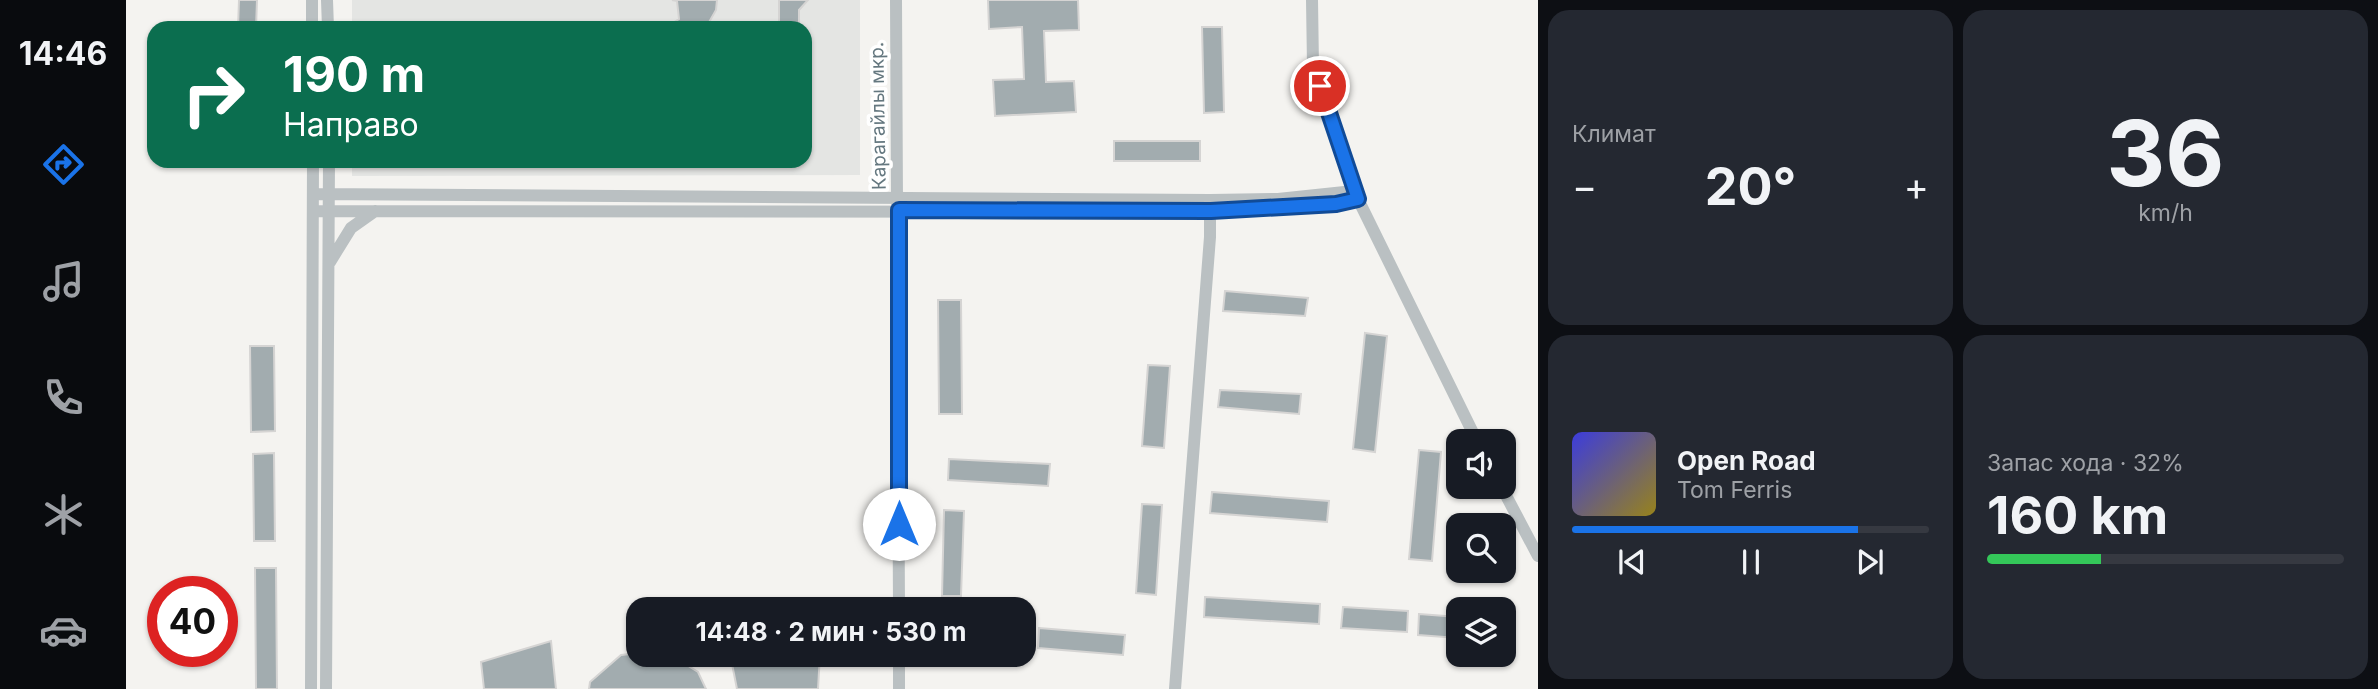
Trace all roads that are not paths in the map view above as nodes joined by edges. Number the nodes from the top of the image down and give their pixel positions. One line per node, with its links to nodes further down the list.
1 (312, 0): 5 (street)
2 (327, 0): 6 (street)
3 (896, 0): 12 (street, Карагайлы мкр.)
4 (1312, 0): 11 (street)
5 (312, 21)
6 (328, 21)
7 (313, 168): 10 (street)
8 (329, 168): 9 (street)
9 (329, 193): 10 (street); 12 (street); 15 (street)
10 (313, 194): 14 (street)
11 (1356, 195): 13 (street); 18 (street)
12 (899, 204): 13 (street); 16 (street); 21 (street, Карагайлы мкр.)
13 (1210, 205): 26 (street)
14 (313, 211): 15 (street); 23 (street)
15 (329, 211): 16 (street); 17 (street)
16 (375, 211): 17 (street)
17 (329, 265): 24 (street)
18 (1471, 429)
19 (1508, 499): 20 (street)
20 (1538, 556)
21 (899, 597)
22 (899, 667): 25 (street)
23 (311, 689)
24 (326, 689)
25 (899, 689)
26 (1175, 689)

